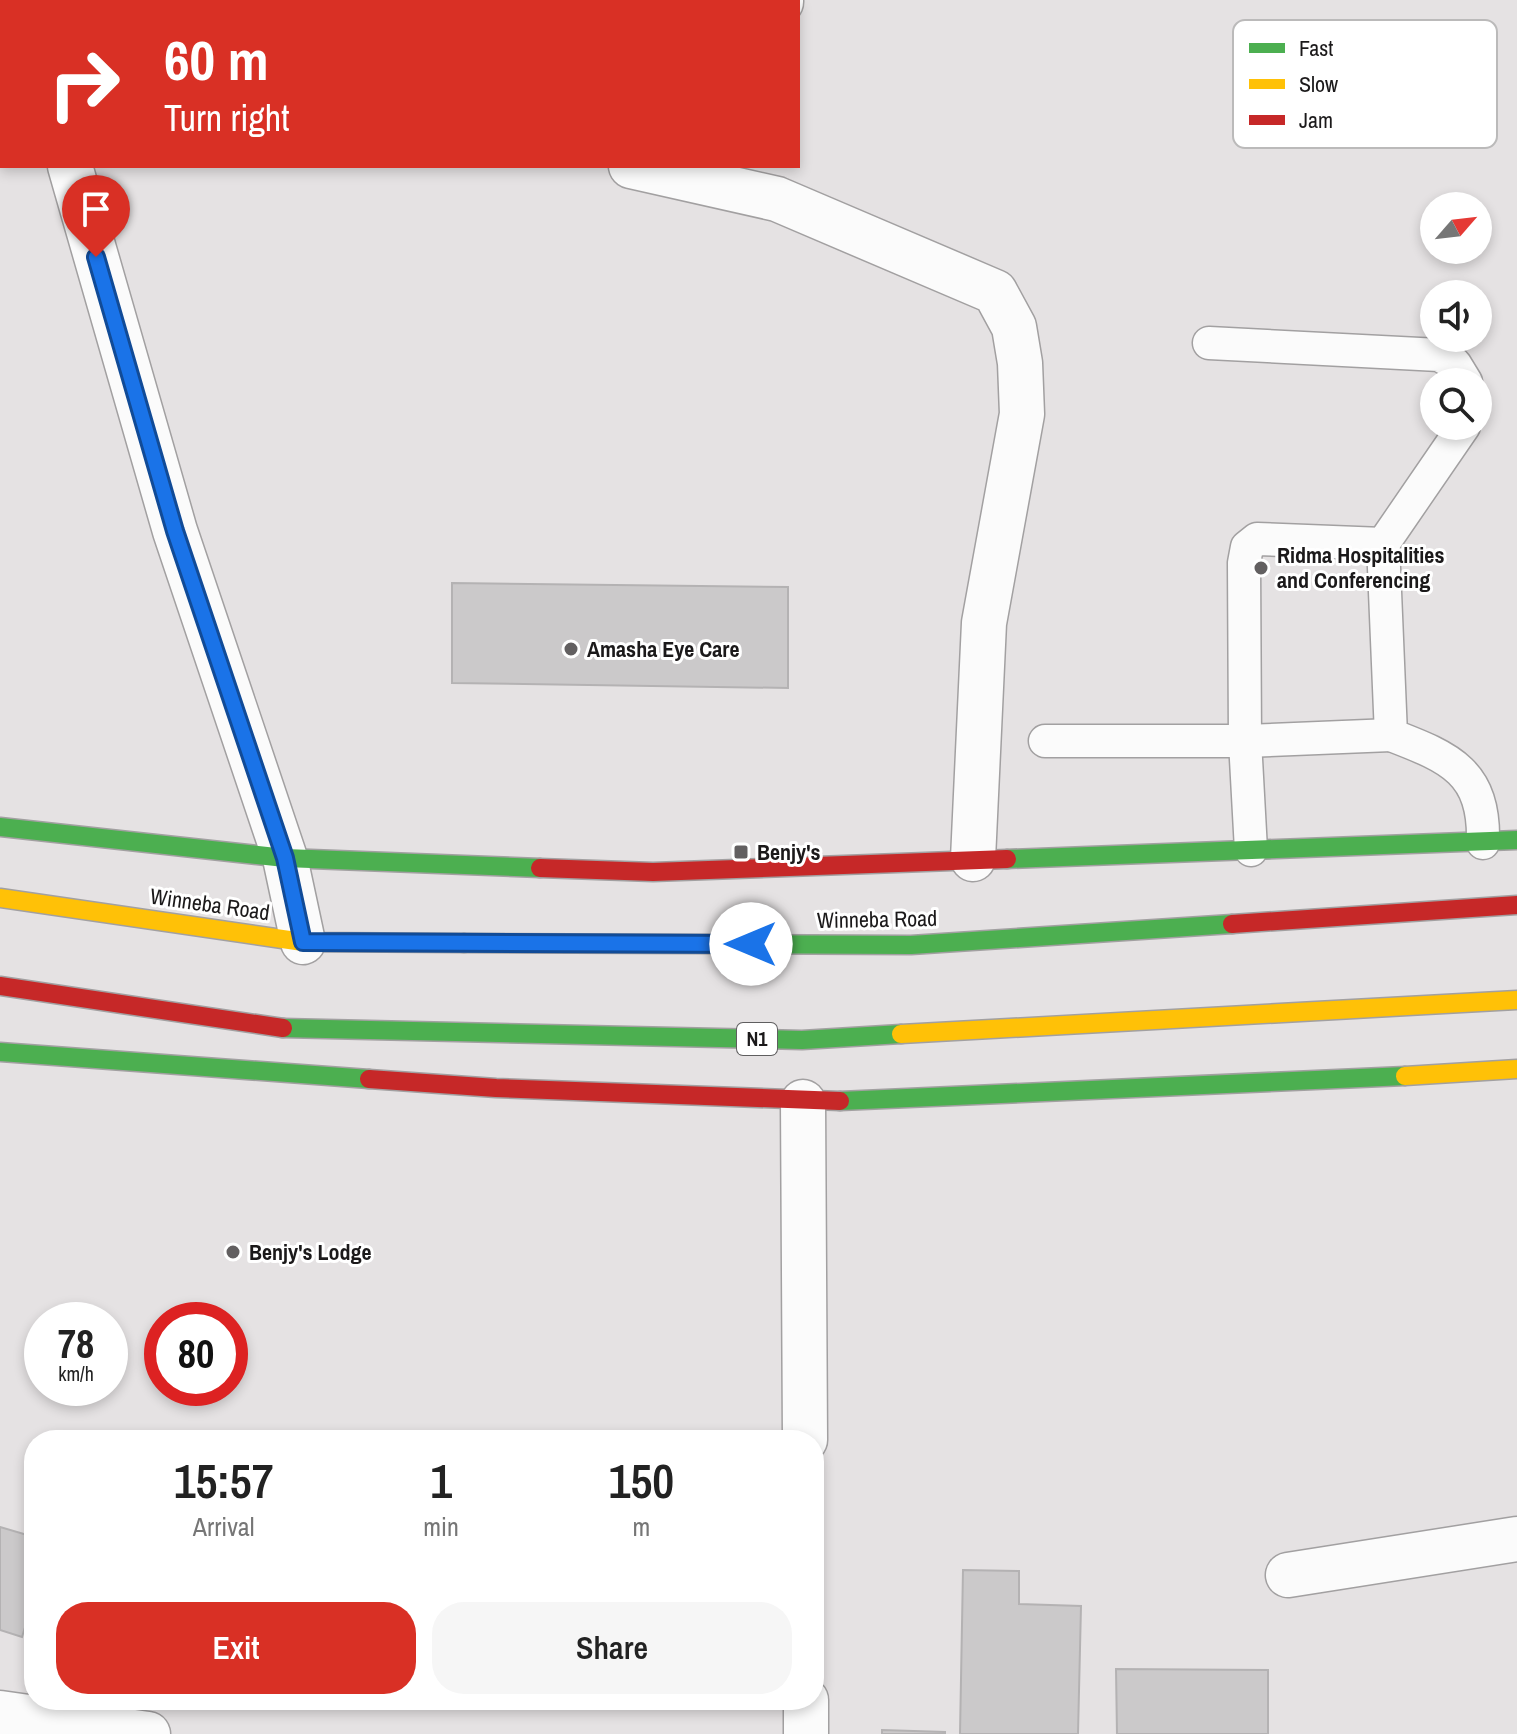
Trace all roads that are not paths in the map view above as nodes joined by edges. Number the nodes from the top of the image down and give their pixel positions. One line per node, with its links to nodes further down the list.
1 (71, 168): 15 (street)
2 (649, 168): 3 (street)
3 (777, 182): 16 (street)
4 (1209, 343): 5 (lane)
5 (1457, 368)
6 (1454, 440): 7 (lane)
7 (1383, 544): 8 (lane); 10 (lane)
8 (1391, 735): 10 (lane); 13 (lane)
9 (1045, 741): 10 (lane)
10 (1245, 741): 14 (lane)
11 (0, 827): 15 (main road)
12 (1517, 840): 13 (main road)
13 (1483, 843): 14 (main road)
14 (1251, 850): 16 (main road)
15 (285, 858): 16 (main road); 19 (street)
16 (973, 859)
17 (0, 898): 19 (main road, Winneba Road)
18 (1517, 905): 19 (main road, Winneba Road)
19 (303, 942)
20 (0, 986): 21 (main road, N1)
21 (1517, 1000)
22 (0, 1052): 24 (main road)
23 (1517, 1069): 24 (main road)
24 (803, 1102): 25 (street)
25 (805, 1430)
26 (1517, 1539): 27 (street)
27 (1288, 1575)
28 (806, 1710): 31 (street)
29 (0, 1713): 30 (street)
30 (148, 1734)
31 (806, 1734)

